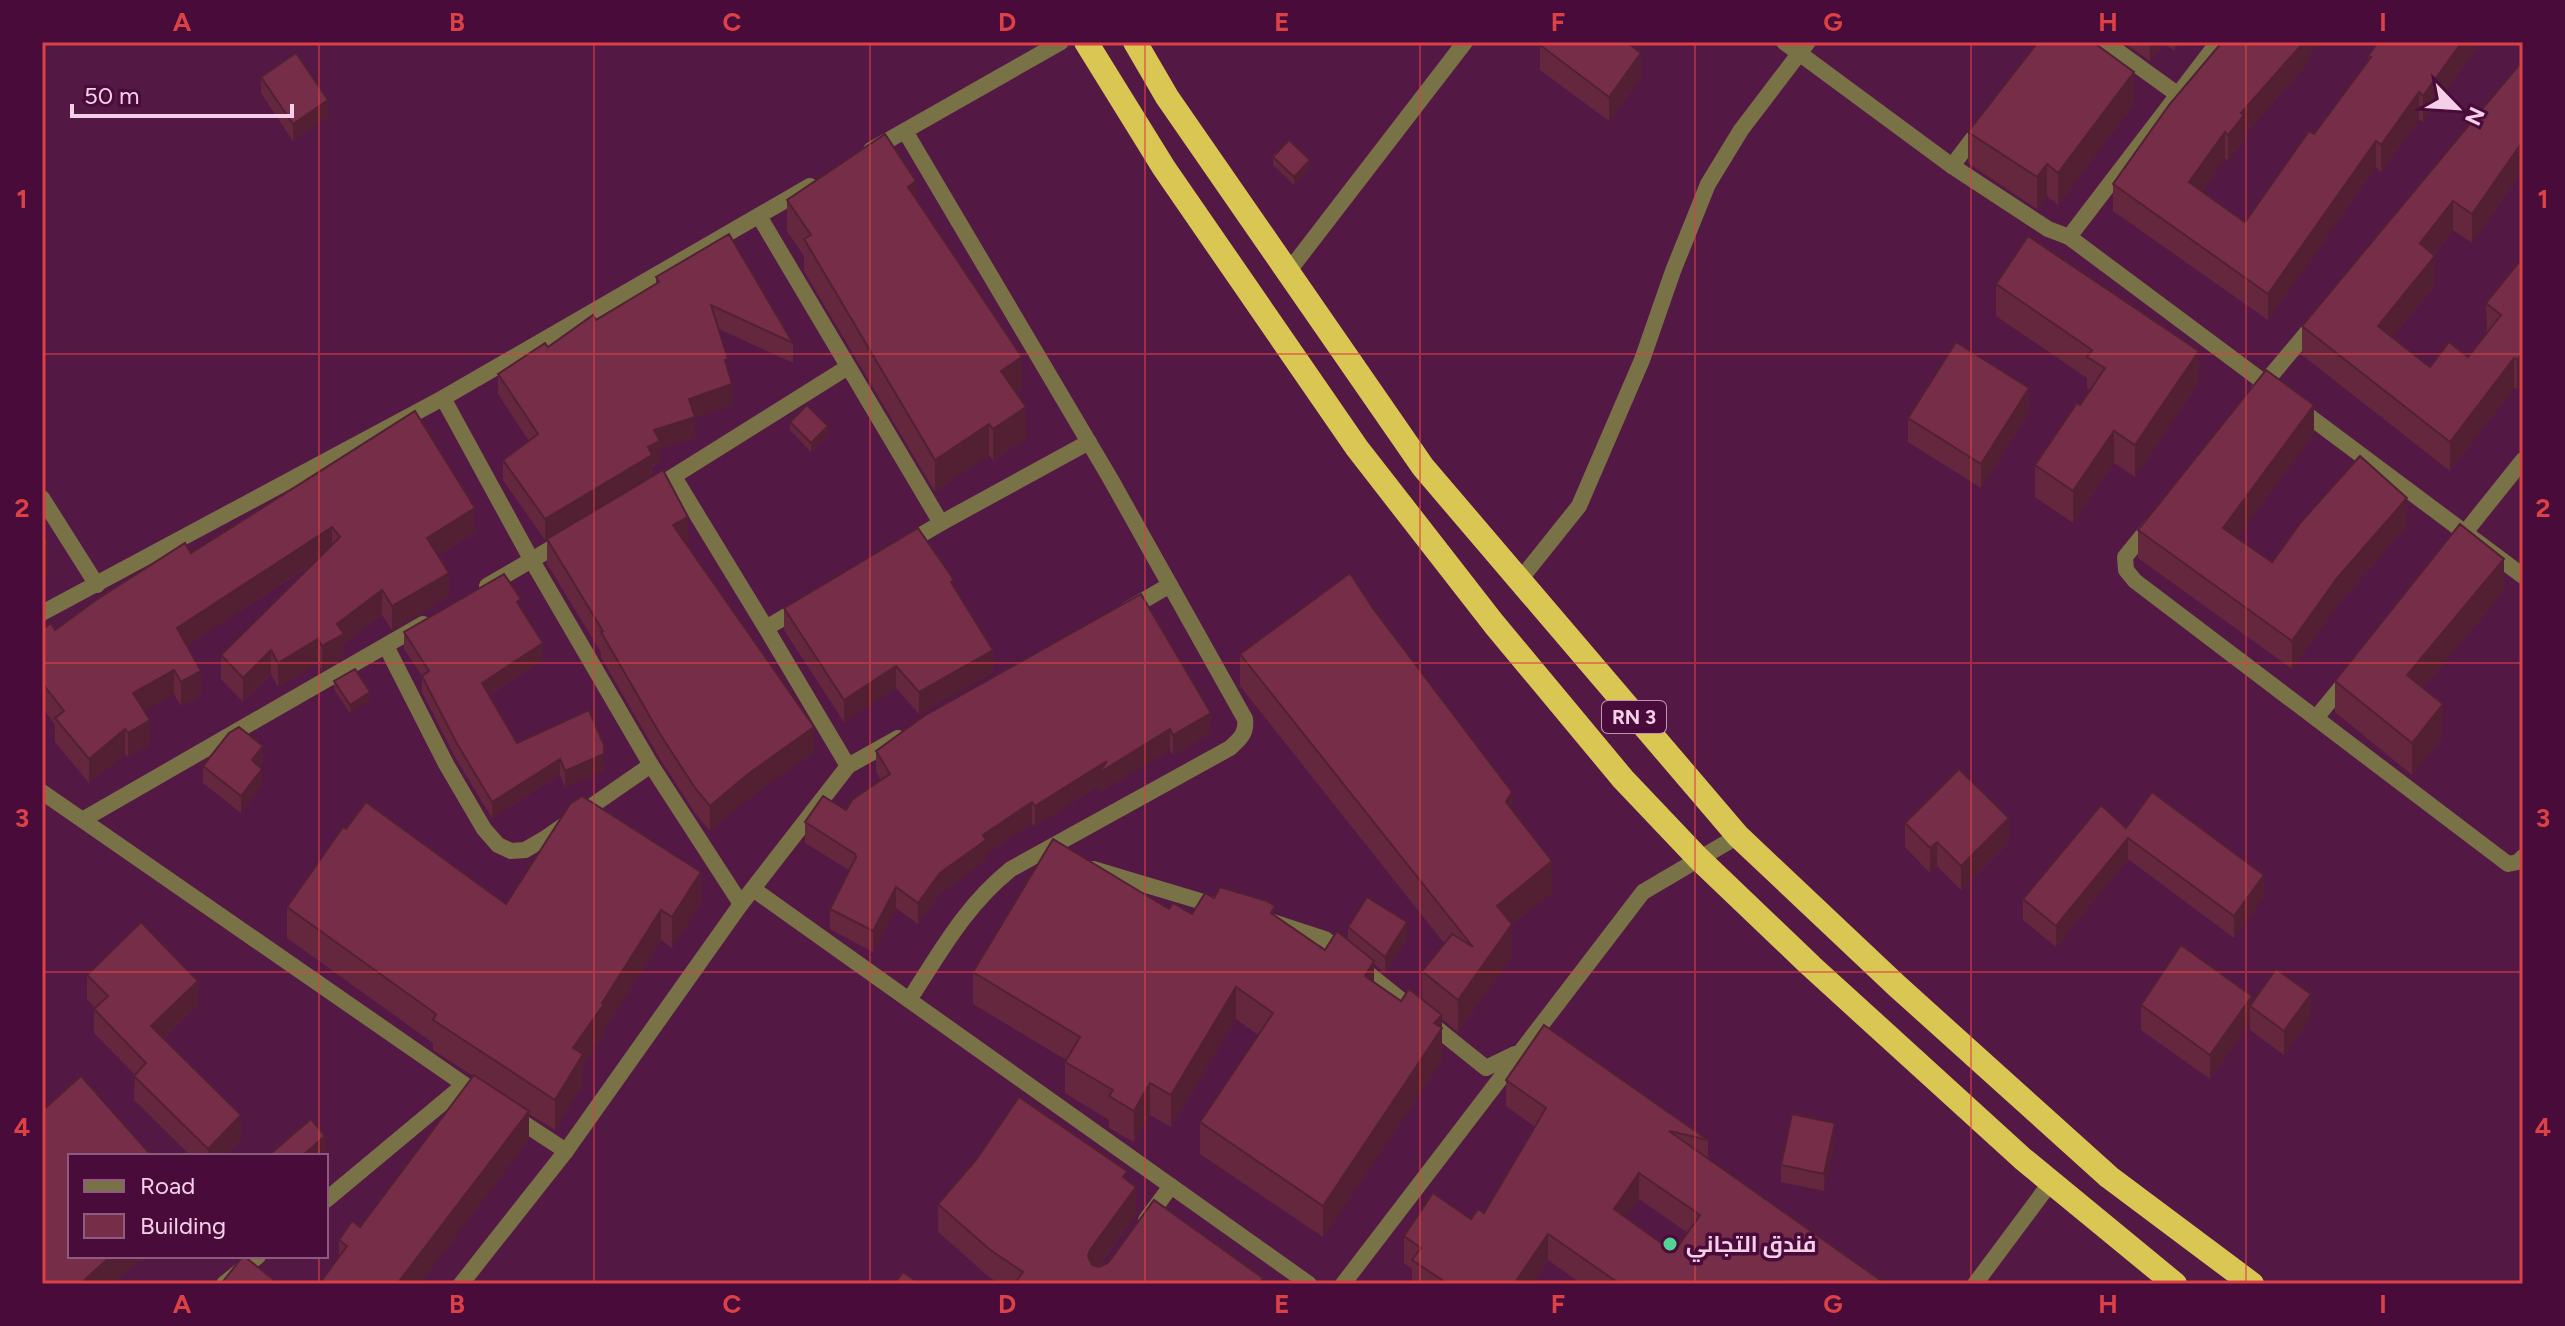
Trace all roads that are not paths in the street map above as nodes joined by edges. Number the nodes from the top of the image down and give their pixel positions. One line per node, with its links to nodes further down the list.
1 (1061, 42): 11 (street)
2 (1086, 42): 56 (highway, RN 3)
3 (1135, 42): 17 (highway, RN 3)
4 (1465, 42): 17 (street)
5 (1784, 42): 8 (street)
6 (2105, 42): 9 (street)
7 (2218, 42): 9 (street)
8 (1803, 48): 13 (street); 36 (street)
9 (2177, 94): 16 (street)
10 (1990, 116): 13 (street)
11 (905, 131): 12 (street); 23 (street)
12 (852, 162)
13 (1952, 166): 16 (street)
14 (825, 177): 15 (street)
15 (759, 216): 19 (street); 21 (street)
16 (2069, 237): 20 (street)
17 (1288, 272): 36 (highway, RN 3)
18 (2324, 312): 20 (street)
19 (848, 367): 25 (street); 29 (street)
20 (2264, 383): 22 (street); 31 (street)
21 (443, 398): 34 (street); 37 (street)
22 (2244, 408)
23 (1089, 442): 29 (street); 38 (street)
24 (2523, 460): 31 (street)
25 (674, 477): 26 (street); 44 (street)
26 (639, 497)
27 (42, 498): 37 (street)
28 (2165, 507): 47 (street)
29 (941, 523): 32 (street)
30 (579, 532): 34 (street)
31 (2465, 533): 33 (street); 35 (street)
32 (887, 555)
33 (2445, 557)
34 (531, 559): 39 (street); 49 (street)
35 (2523, 576)
36 (1519, 581): 53 (highway, RN 3)
37 (97, 585): 41 (street)
38 (1170, 585): 43 (street); 54 (street)
39 (478, 591)
40 (820, 596): 44 (street)
41 (42, 613)
42 (439, 615): 45 (street)
43 (1115, 617)
44 (766, 628): 50 (street)
45 (386, 646): 49 (street); 52 (street)
46 (2356, 669): 47 (street)
47 (2316, 718): 55 (street)
48 (913, 730): 50 (street)
49 (651, 765): 58 (street)
50 (848, 766): 57 (street)
51 (42, 792): 52 (street)
52 (84, 819): 63 (street)
53 (1738, 836): 56 (street); 76 (highway, RN 3)
54 (1040, 853): 59 (street); 61 (street)
55 (2523, 857)
56 (1698, 858): 62 (street); 65 (highway, RN 3)
57 (753, 889): 58 (street); 61 (street)
58 (741, 904): 64 (street)
59 (1233, 911)
60 (1263, 919): 62 (street)
61 (909, 1000): 66 (street)
62 (1520, 1052): 73 (street)
63 (464, 1085): 64 (street); 67 (street)
64 (566, 1151): 71 (street)
65 (2051, 1182): 74 (street); 75 (highway, RN 3)
66 (1171, 1186): 68 (street); 72 (street)
67 (328, 1198)
68 (1135, 1235)
69 (256, 1258): 70 (street)
70 (224, 1284)
71 (461, 1284)
72 (1309, 1284)
73 (1343, 1284)
74 (1975, 1284)
75 (2175, 1284)
76 (2252, 1284)

